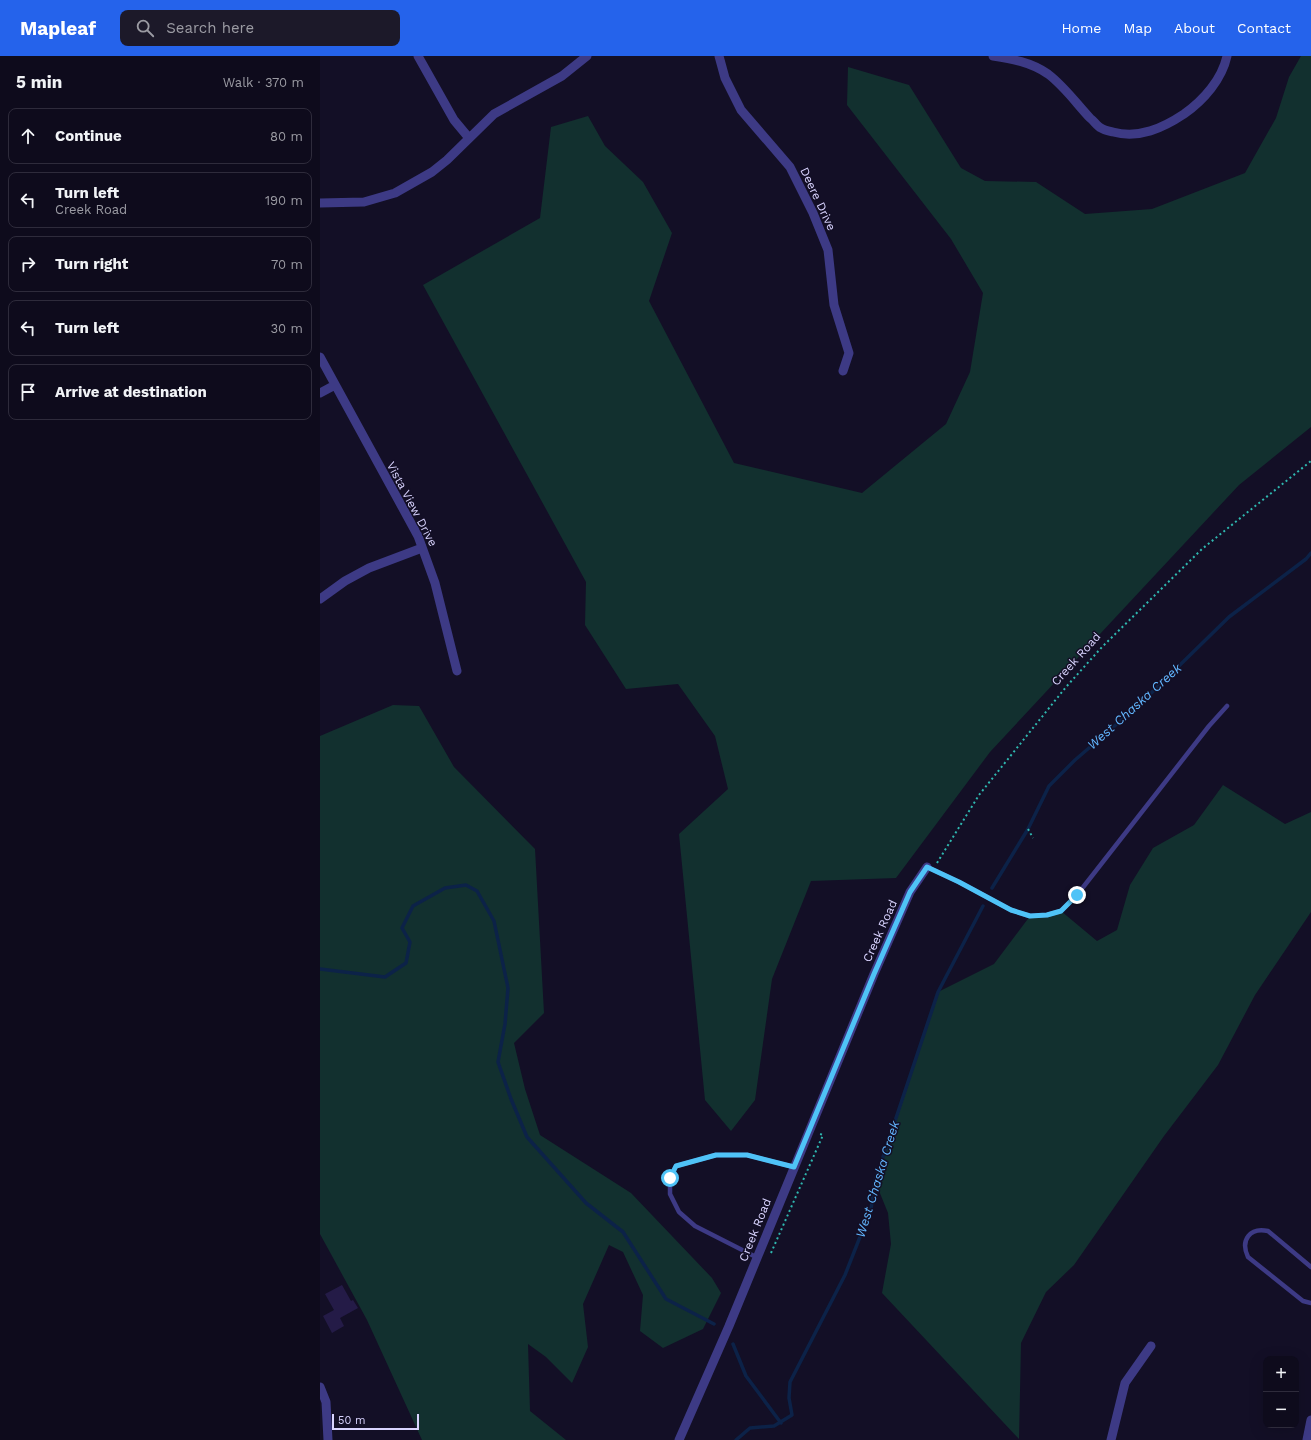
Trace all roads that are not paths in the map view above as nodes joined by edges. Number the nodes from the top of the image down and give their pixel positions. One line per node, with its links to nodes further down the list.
1 (418, 56): 6 (street)
2 (587, 56): 6 (street)
3 (719, 56): 9 (street, Deere Drive)
4 (993, 56): 5 (street)
5 (1227, 56)
6 (469, 138): 7 (street)
7 (320, 203)
8 (320, 357): 10 (street, Vista View Drive)
9 (843, 371)
10 (335, 385): 11 (street); 12 (street, Vista View Drive)
11 (320, 393)
12 (422, 548): 13 (street); 14 (street, Vista View Drive)
13 (320, 599)
14 (457, 671)
15 (1227, 706): 16 (lane)
16 (927, 867): 17 (street, Creek Road)
17 (794, 1167): 18 (street, Creek Road); 18 (lane)
18 (756, 1257): 25 (street, Creek Road)
19 (1311, 1267): 20 (lane)
20 (1311, 1303)
21 (1151, 1346): 26 (street)
22 (320, 1387): 24 (street)
23 (1311, 1420): 27 (street)
24 (328, 1440)
25 (679, 1440)
26 (1111, 1440)
27 (1307, 1440)

